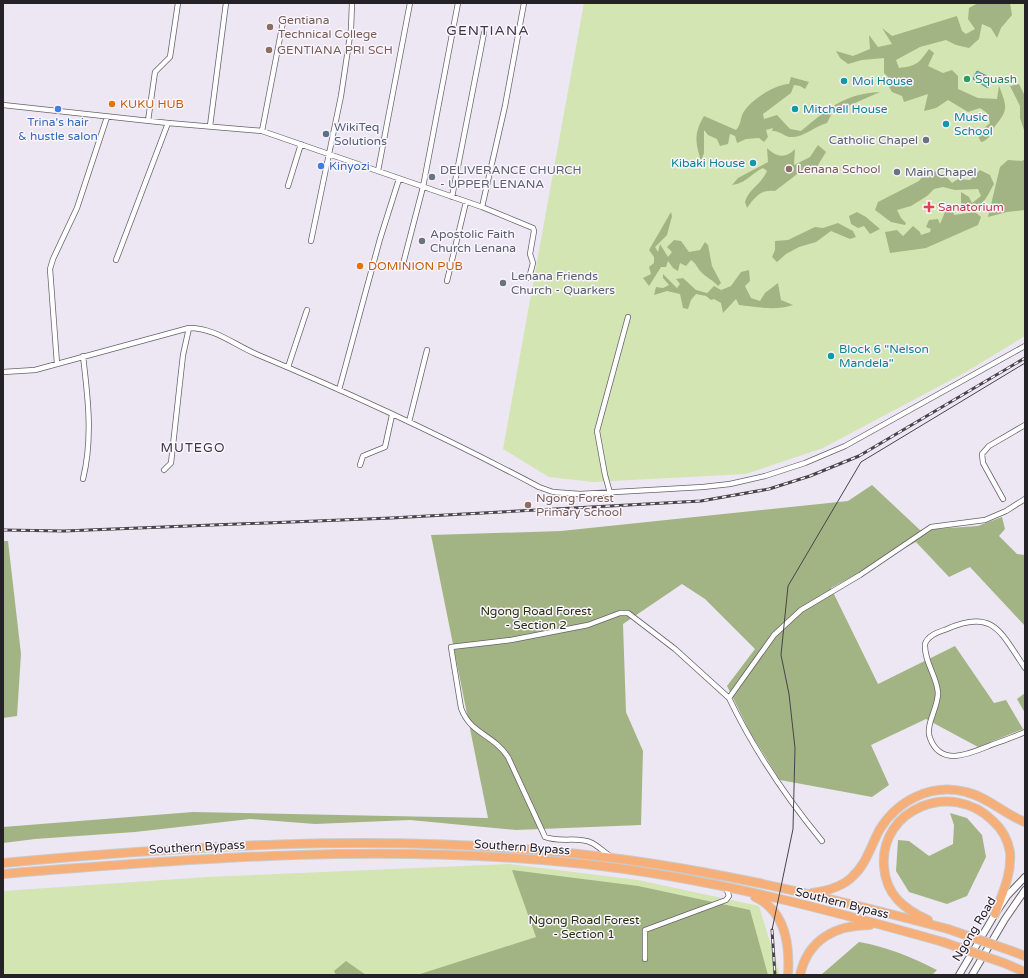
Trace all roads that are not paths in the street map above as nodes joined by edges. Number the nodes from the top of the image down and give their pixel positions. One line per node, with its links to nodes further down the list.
1 (178, 3): 11 (street)
2 (226, 3): 13 (street)
3 (352, 3): 16 (street)
4 (410, 3): 17 (street)
5 (458, 3): 20 (street)
6 (524, 3): 23 (street)
7 (283, 22): 14 (street)
8 (484, 33): 21 (street)
9 (3, 105): 10 (street)
10 (107, 116): 11 (street); 35 (street)
11 (148, 121): 12 (street)
12 (168, 124): 13 (street); 25 (street)
13 (210, 126): 14 (street)
14 (262, 131): 15 (street)
15 (301, 144): 16 (street); 19 (street)
16 (330, 154): 17 (street); 24 (street)
17 (378, 171): 18 (street)
18 (399, 178): 20 (street); 38 (street)
19 (288, 186)
20 (423, 187): 21 (street); 26 (street)
21 (452, 197): 22 (street)
22 (466, 202): 23 (street); 28 (street)
23 (482, 208): 27 (street)
24 (311, 240)
25 (116, 260)
26 (403, 264)
27 (529, 278)
28 (447, 281)
29 (307, 310): 36 (street)
30 (628, 317): 45 (street)
31 (189, 328): 34 (street); 36 (street); 43 (street)
32 (1025, 346): 45 (street)
33 (427, 350): 40 (street)
34 (83, 356): 35 (street); 44 (street)
35 (57, 364): 37 (street)
36 (288, 367): 38 (street)
37 (3, 372)
38 (339, 390): 39 (street)
39 (392, 415): 40 (street); 42 (street)
40 (409, 422): 45 (street)
41 (1025, 425): 46 (street)
42 (360, 465)
43 (164, 470)
44 (83, 479)
45 (610, 493)
46 (1003, 499)
47 (1025, 499): 49 (street)
48 (1025, 668): 50 (street)
49 (729, 698): 52 (street); 53 (street)
50 (1025, 732)
51 (1025, 822): 60 (highway)
52 (822, 841)
53 (612, 858): 54 (highway, Southern Bypass); 60 (highway, Southern Bypass)
54 (3, 863)
55 (3, 874): 57 (highway, Southern Bypass)
56 (1025, 876): 61 (main road, Ngong Road)
57 (726, 888): 59 (highway, Southern Bypass); 65 (street)
58 (1025, 890): 70 (main road, Ngong Road)
59 (744, 892): 62 (highway, Southern Bypass); 67 (highway)
60 (809, 894): 63 (highway, Southern Bypass)
61 (995, 914): 63 (highway); 69 (main road, Ngong Road)
62 (881, 925): 66 (highway, Southern Bypass, bridge); 68 (highway)
63 (948, 929): 64 (highway, Southern Bypass, bridge)
64 (1025, 956)
65 (645, 959)
66 (1025, 972)
67 (788, 975)
68 (800, 975)
69 (959, 975)
70 (972, 975)

